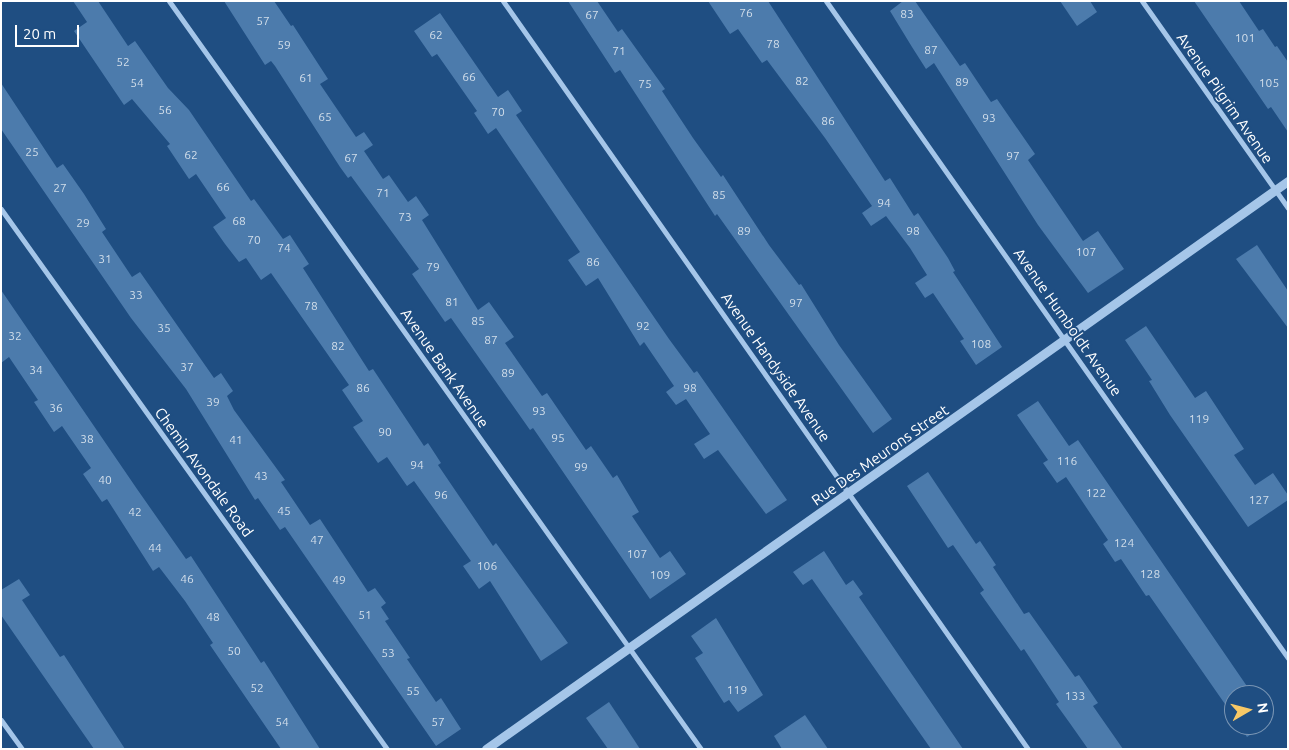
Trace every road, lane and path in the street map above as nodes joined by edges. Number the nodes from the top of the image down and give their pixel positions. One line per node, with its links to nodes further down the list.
1 (169, 1): 11 (street, Avenue Bank Avenue)
2 (503, 1): 10 (street, Avenue Handyside Avenue)
3 (826, 1): 9 (street, Avenue Humboldt Avenue)
4 (1142, 1): 6 (street, Avenue Pilgrim Avenue)
5 (1288, 181): 6 (street, Rue Des Meurons Street)
6 (1275, 190): 7 (street, Avenue Pilgrim Avenue); 9 (street, Rue Des Meurons Street)
7 (1288, 208)
8 (1, 209): 15 (street, Chemin Avondale Road)
9 (1066, 341): 10 (street, Rue Des Meurons Street); 12 (street, Avenue Humboldt Avenue)
10 (849, 492): 11 (street, Rue Des Meurons Street); 18 (street, Avenue Handyside Avenue)
11 (630, 650): 16 (street, Rue Des Meurons Street); 17 (street, Avenue Bank Avenue)
12 (1288, 658)
13 (1, 720): 14 (street)
14 (22, 749)
15 (386, 749)
16 (486, 749)
17 (701, 749)
18 (1028, 749)

